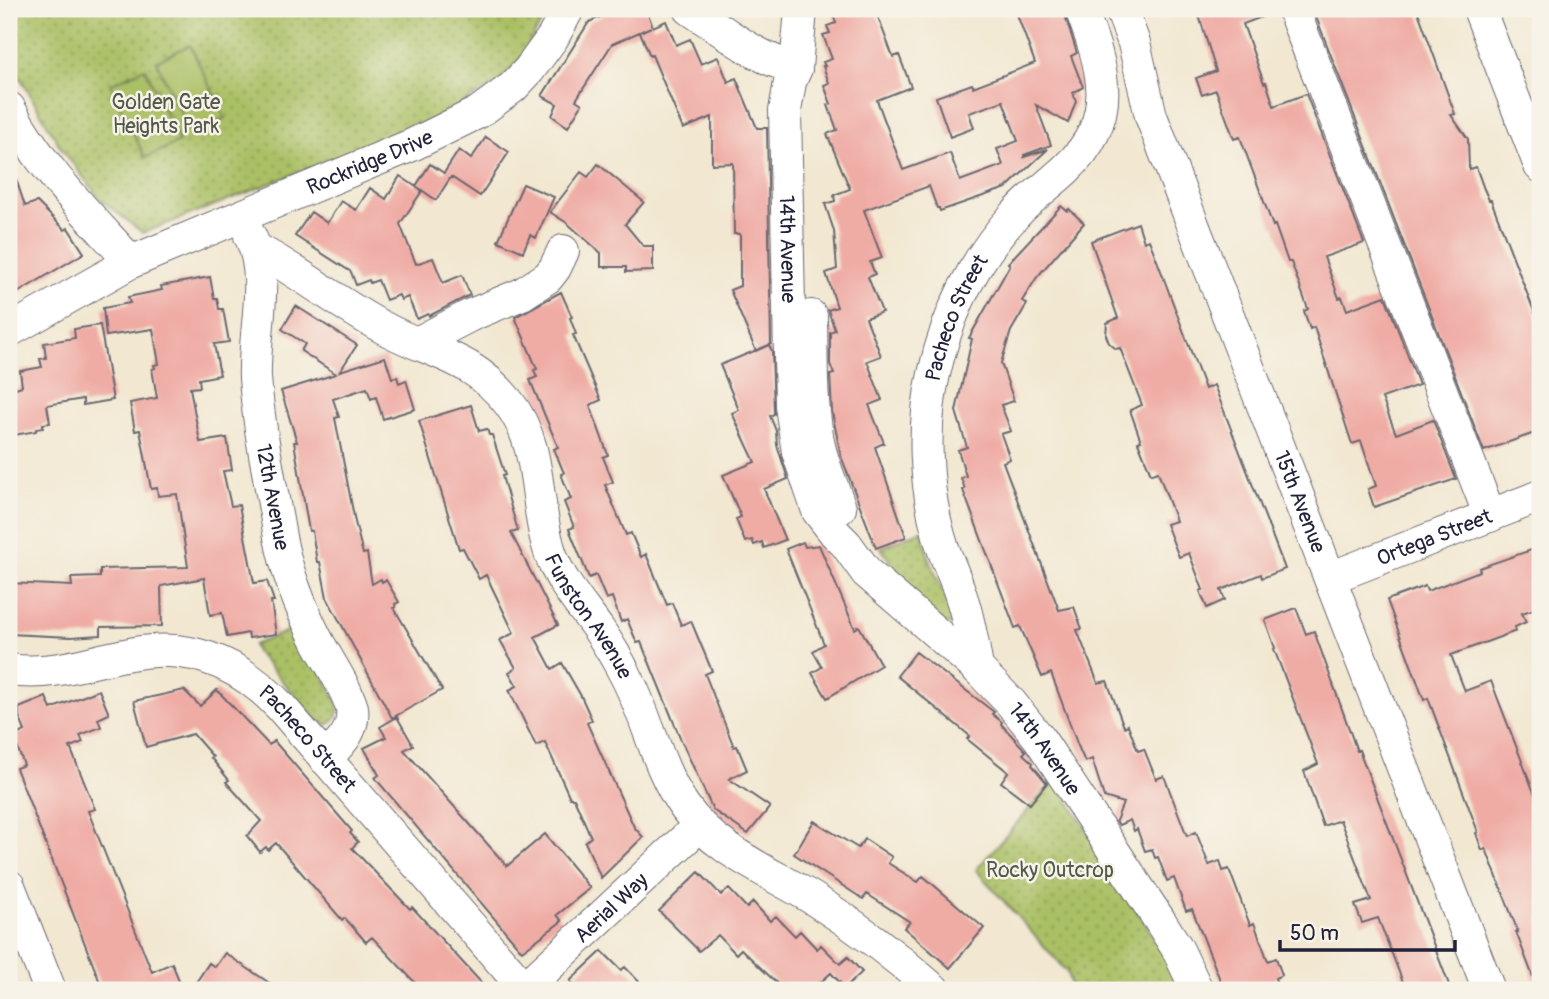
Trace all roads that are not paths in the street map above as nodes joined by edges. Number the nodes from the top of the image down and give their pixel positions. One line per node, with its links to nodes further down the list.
1 (568, 9): 11 (street, Rockridge Drive)
2 (690, 9): 8 (street)
3 (801, 9): 8 (street, 14th Avenue)
4 (1081, 9): 20 (street, Pacheco Street)
5 (1121, 9): 19 (street, 15th Avenue)
6 (1293, 9): 18 (street)
7 (1479, 9): 10 (street)
8 (796, 68): 20 (street, 14th Avenue)
9 (9, 108): 14 (street)
10 (1540, 166)
11 (240, 216): 12 (street, 12th Avenue); 14 (street, Rockridge Drive)
12 (258, 250): 16 (street, Funston Avenue); 22 (street, 12th Avenue)
13 (563, 251): 16 (street)
14 (131, 262): 15 (street, Rockridge Drive)
15 (9, 331)
16 (417, 343): 23 (street, Funston Avenue)
17 (1540, 496): 18 (street, Ortega Street)
18 (1490, 516): 19 (street, Ortega Street)
19 (1330, 578): 29 (street, 15th Avenue)
20 (977, 668): 28 (street, 14th Avenue)
21 (9, 670): 22 (street, Pacheco Street)
22 (325, 759): 26 (street, Pacheco Street)
23 (699, 826): 26 (street, Aerial Way); 27 (street, Funston Avenue)
24 (9, 886): 25 (street)
25 (50, 990)
26 (525, 990)
27 (934, 990)
28 (1197, 990)
29 (1489, 990)

